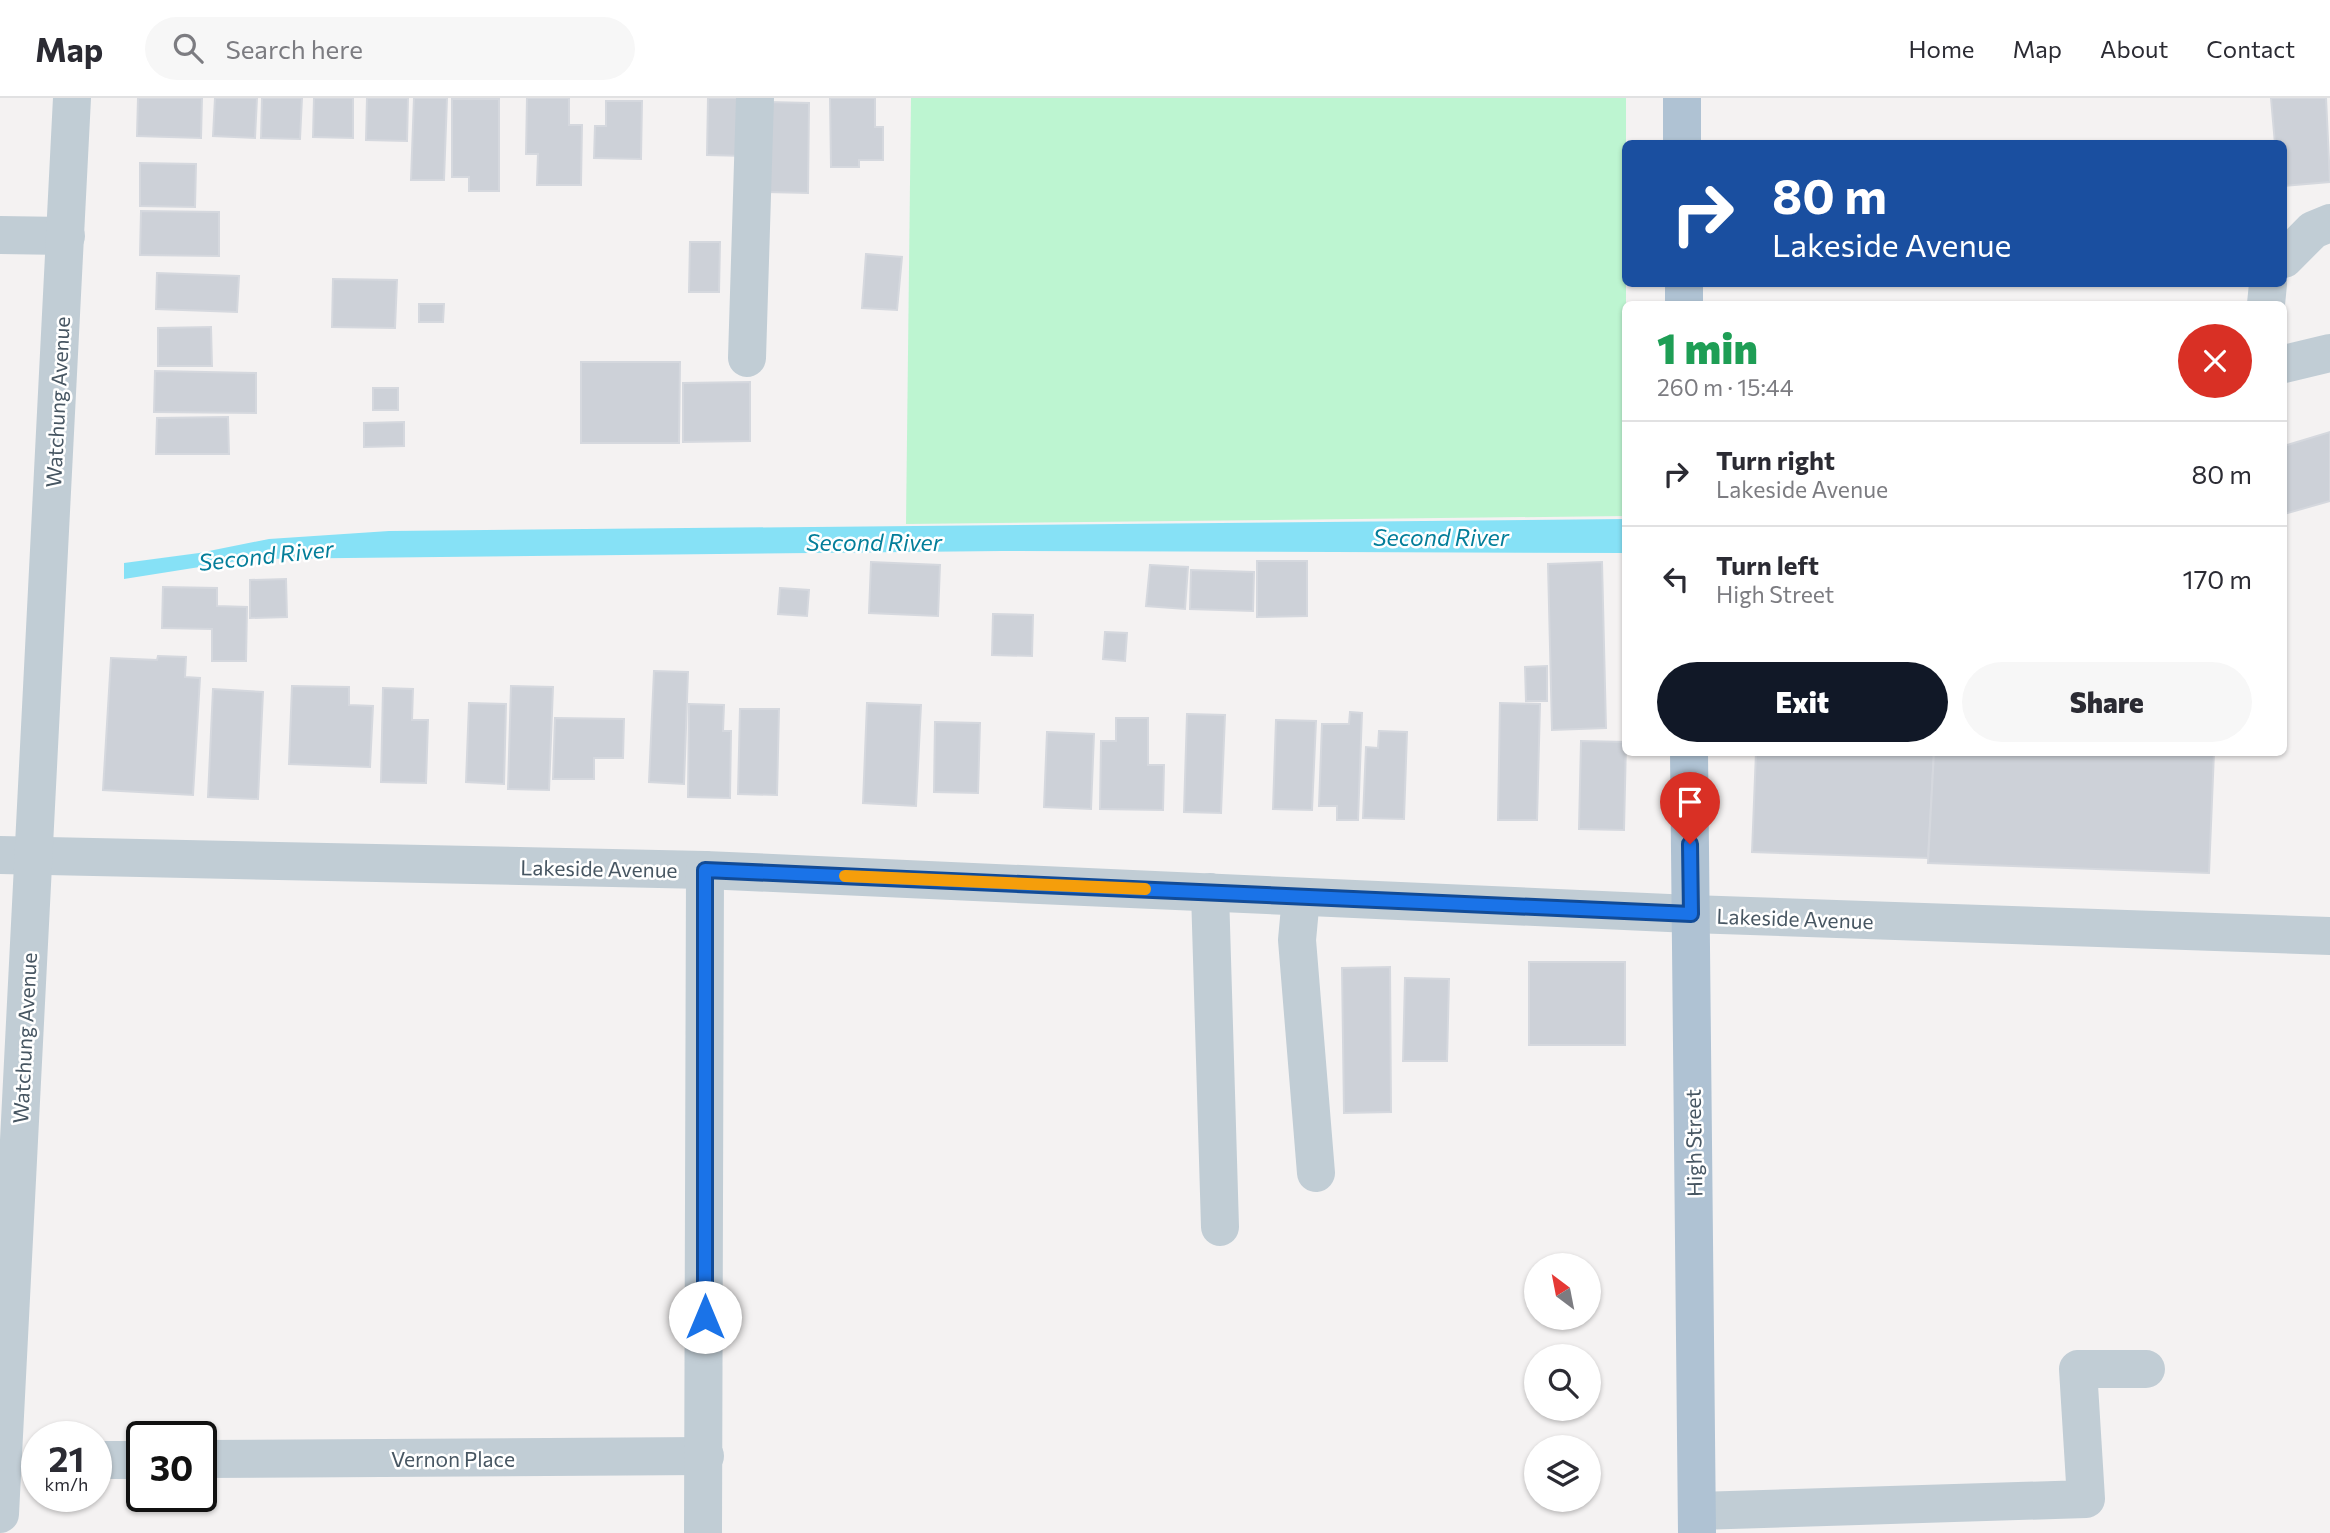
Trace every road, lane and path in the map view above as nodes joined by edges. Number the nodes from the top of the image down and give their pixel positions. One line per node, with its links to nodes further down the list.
1 (72, 98): 7 (street, Watchung Avenue)
2 (755, 98): 10 (street)
3 (1682, 98): 4 (main road)
4 (1682, 140)
5 (2330, 223): 8 (street)
6 (0, 235): 7 (street)
7 (66, 236): 13 (street, Watchung Avenue)
8 (2287, 256)
9 (2330, 353): 11 (street)
10 (747, 358)
11 (2287, 363)
12 (1689, 756): 17 (main road, High Street)
13 (16, 856): 14 (street, Lakeside Avenue); 24 (street, Watchung Avenue)
14 (705, 870): 15 (street, Lakeside Avenue); 22 (street)
15 (1210, 892): 16 (street, Lakeside Avenue); 20 (street)
16 (1301, 897): 17 (street, Lakeside Avenue); 19 (street)
17 (1691, 914): 18 (street, Lakeside Avenue); 26 (main road, High Street)
18 (2330, 936)
19 (1316, 1173)
20 (1220, 1227)
21 (2146, 1369): 26 (street)
22 (705, 1456): 23 (street, Vernon Place); 27 (street)
23 (217, 1459)
24 (20, 1460): 25 (street, Watchung Avenue)
25 (0, 1514)
26 (1697, 1522)
27 (704, 1533)

